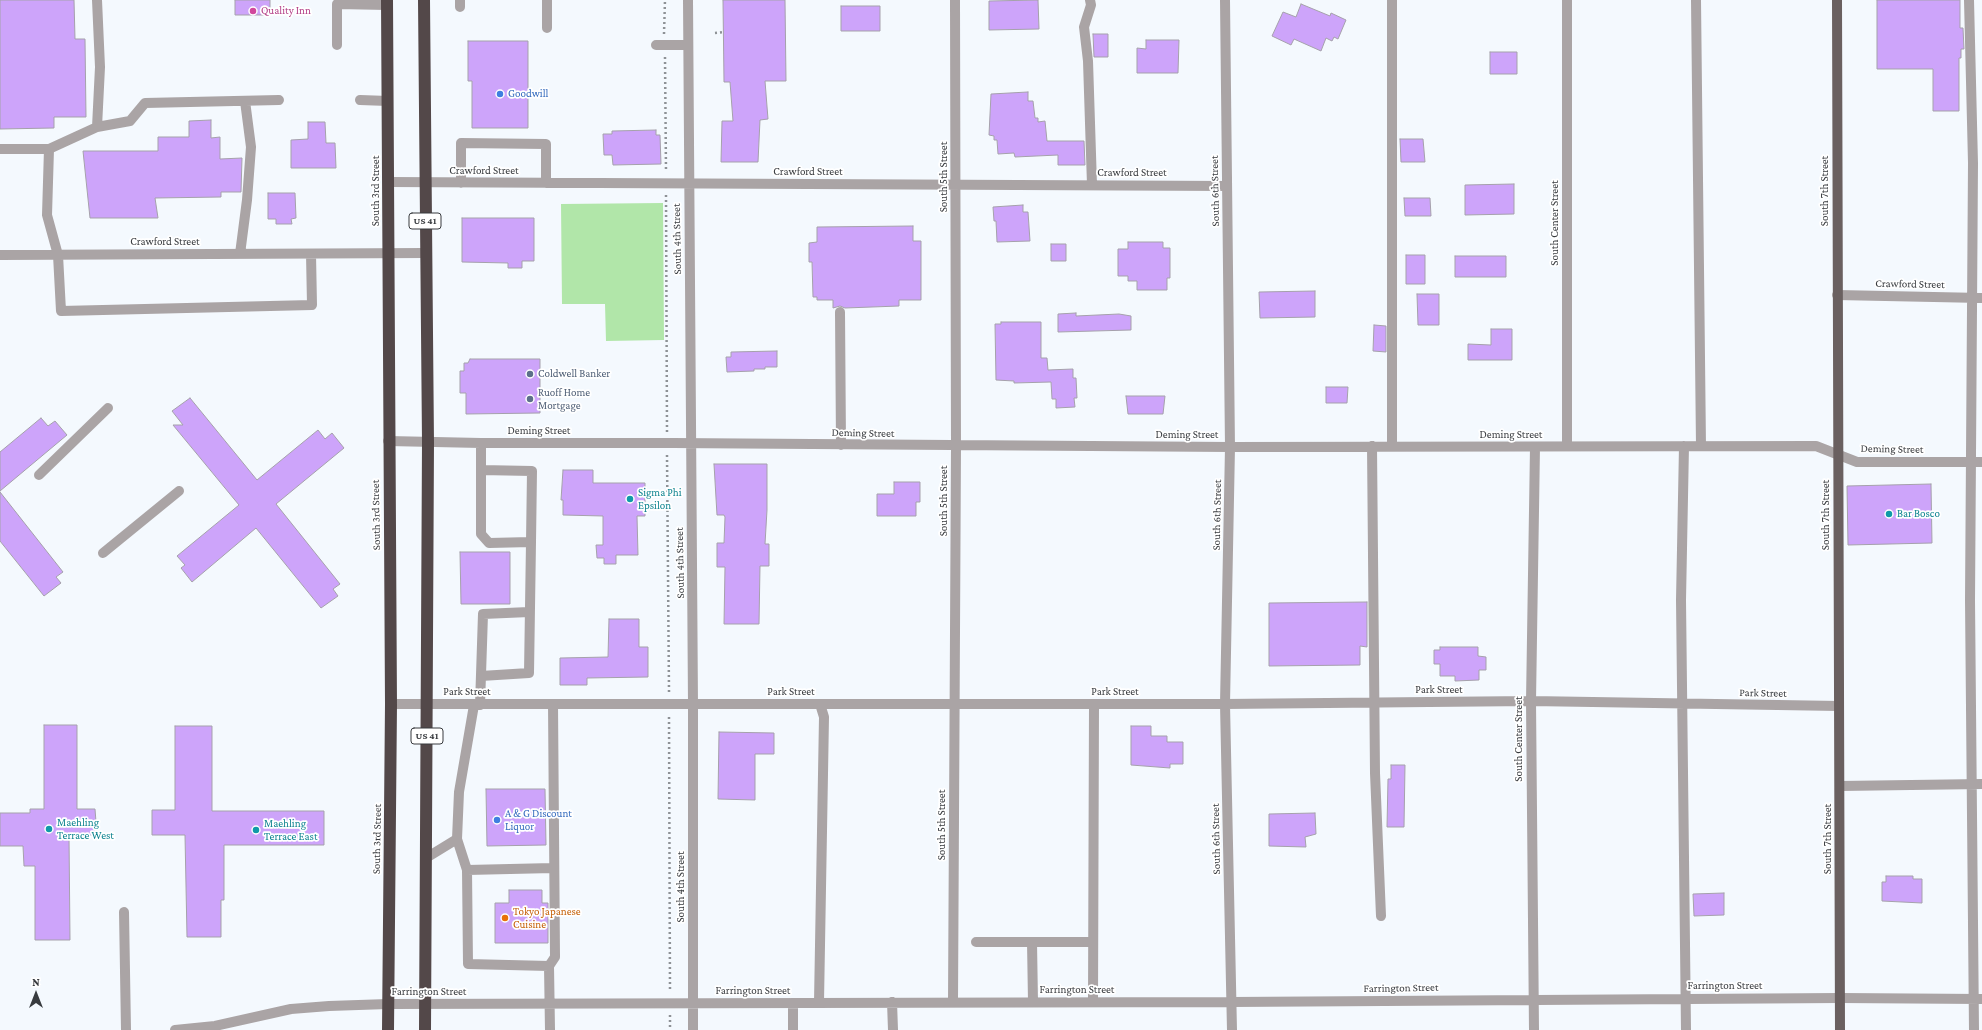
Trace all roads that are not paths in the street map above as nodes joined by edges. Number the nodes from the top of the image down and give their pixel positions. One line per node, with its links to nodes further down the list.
1 (97, 0): 22 (street)
2 (424, 0): 26 (highway, US 41)
3 (547, 0): 14 (street)
4 (688, 0): 17 (street, South 4th Street)
5 (955, 0): 30 (street, South 5th Street)
6 (1090, 0): 31 (street)
7 (1225, 0): 32 (street, South 6th Street)
8 (1392, 0): 51 (street)
9 (1567, 0): 52 (street, South Center Street)
10 (1696, 0): 54 (street)
11 (1837, 0): 39 (main road, South 7th Street)
12 (1970, 0): 40 (street)
13 (387, 2): 15 (street); 21 (highway, South 3rd Street)
14 (547, 28)
15 (337, 45)
16 (660, 45): 17 (street)
17 (688, 45): 29 (street, South 4th Street)
18 (279, 100): 20 (street)
19 (360, 100): 21 (street)
20 (244, 101): 22 (street); 35 (street)
21 (388, 101): 25 (highway, South 3rd Street)
22 (97, 127): 24 (street)
23 (0, 149): 24 (street)
24 (49, 149): 38 (street)
25 (389, 182): 26 (street, Crawford Street); 33 (highway, South 3rd Street)
26 (426, 183): 27 (street, Crawford Street); 34 (highway, US 41)
27 (461, 183): 28 (street, Crawford Street); 28 (street)
28 (546, 183): 29 (street, Crawford Street)
29 (688, 184): 30 (street, Crawford Street); 46 (street, South 4th Street)
30 (956, 184): 31 (street, Crawford Street); 49 (street, South 5th Street)
31 (1092, 185): 32 (street, Crawford Street)
32 (1227, 186): 55 (street, South 6th Street)
33 (389, 253): 34 (street, Crawford Street); 36 (street, Crawford Street); 44 (highway, South 3rd Street)
34 (425, 253): 45 (highway, US 41)
35 (240, 254): 36 (street, Crawford Street); 38 (street, Crawford Street)
36 (311, 254): 38 (street)
37 (0, 255): 38 (street, Crawford Street)
38 (58, 255)
39 (1837, 295): 40 (street, Crawford Street); 57 (main road, South 7th Street)
40 (1971, 298): 41 (street, Crawford Street); 58 (street)
41 (1982, 298)
42 (840, 312): 48 (street)
43 (108, 408): 61 (street)
44 (388, 441): 45 (street, Deming Street); 69 (highway, South 3rd Street)
45 (428, 442): 47 (street, Deming Street); 70 (highway, US 41)
46 (691, 443): 47 (street, Deming Street); 48 (street, Deming Street); 72 (street, South 4th Street)
47 (481, 444): 60 (street)
48 (840, 444): 49 (street, Deming Street)
49 (956, 446): 55 (street, Deming Street); 74 (street, South 5th Street)
50 (1372, 446): 51 (street, Deming Street); 55 (street, Deming Street); 68 (street)
51 (1392, 446): 56 (street, Deming Street)
52 (1567, 446): 53 (street, Deming Street); 56 (street, Deming Street)
53 (1684, 446): 54 (street, Deming Street); 77 (street)
54 (1701, 446): 57 (street, Deming Street)
55 (1230, 447): 76 (street, South 6th Street)
56 (1535, 447): 67 (street, South Center Street)
57 (1838, 454): 58 (street, Deming Street); 79 (main road, South 7th Street)
58 (1970, 462): 59 (street, Deming Street); 80 (street)
59 (1982, 462)
60 (481, 470): 63 (street); 63 (street)
61 (40, 475)
62 (179, 491): 64 (street)
63 (531, 542): 65 (street)
64 (103, 553)
65 (530, 612): 66 (street); 66 (street)
66 (481, 676): 78 (street)
67 (1531, 701): 68 (street, Park Street); 77 (street, Park Street); 94 (street, South Center Street)
68 (1375, 703): 76 (street, Park Street); 87 (street)
69 (391, 704): 70 (street, Park Street); 104 (highway, South 3rd Street)
70 (428, 704): 78 (street, Park Street); 83 (highway, US 41)
71 (554, 704): 72 (street, Park Street); 78 (street, Park Street); 84 (street)
72 (693, 704): 73 (street, Park Street); 102 (street, South 4th Street)
73 (820, 704): 74 (street, Park Street); 96 (street)
74 (955, 704): 75 (street, Park Street); 98 (street, South 5th Street)
75 (1094, 704): 76 (street, Park Street); 90 (street)
76 (1225, 704): 101 (street, South 6th Street)
77 (1683, 704): 79 (street, Park Street); 92 (street)
78 (477, 705): 82 (street)
79 (1839, 706): 81 (main road, South 7th Street)
80 (1977, 784): 81 (street); 95 (street)
81 (1840, 786): 93 (main road, South 7th Street)
82 (458, 839): 83 (street); 85 (street)
83 (426, 858): 106 (highway, US 41)
84 (554, 868): 85 (street); 91 (street)
85 (467, 870): 91 (street)
86 (124, 912): 107 (street)
87 (1381, 916)
88 (976, 942): 89 (street)
89 (1032, 942): 90 (street); 99 (street)
90 (1093, 942): 100 (street)
91 (549, 966): 105 (street)
92 (1686, 998): 93 (street, Farrington Street); 94 (street, Farrington Street); 117 (street)
93 (1840, 998): 95 (street, Farrington Street); 118 (main road, South 7th Street)
94 (1534, 999): 101 (street, Farrington Street); 116 (street, South Center Street)
95 (1978, 999): 119 (street)
96 (819, 1002): 97 (street, Farrington Street); 103 (street, Farrington Street)
97 (892, 1002): 98 (street, Farrington Street); 114 (street)
98 (953, 1002): 99 (street, Farrington Street)
99 (1032, 1002): 100 (street, Farrington Street)
100 (1093, 1002): 101 (street, Farrington Street)
101 (1232, 1002): 115 (street, South 6th Street)
102 (693, 1003): 103 (street, Farrington Street); 105 (street, Farrington Street); 112 (street, South 4th Street)
103 (793, 1003): 113 (street)
104 (388, 1004): 106 (street, Farrington Street); 108 (street, Farrington Street); 109 (highway, South 3rd Street)
105 (549, 1004): 106 (street, Farrington Street); 111 (street)
106 (425, 1005): 110 (highway, US 41)
107 (126, 1030)
108 (175, 1030)
109 (388, 1030)
110 (425, 1030)
111 (550, 1030)
112 (693, 1030)
113 (793, 1030)
114 (893, 1030)
115 (1232, 1030)
116 (1534, 1030)
117 (1686, 1030)
118 (1840, 1030)
119 (1974, 1030)

